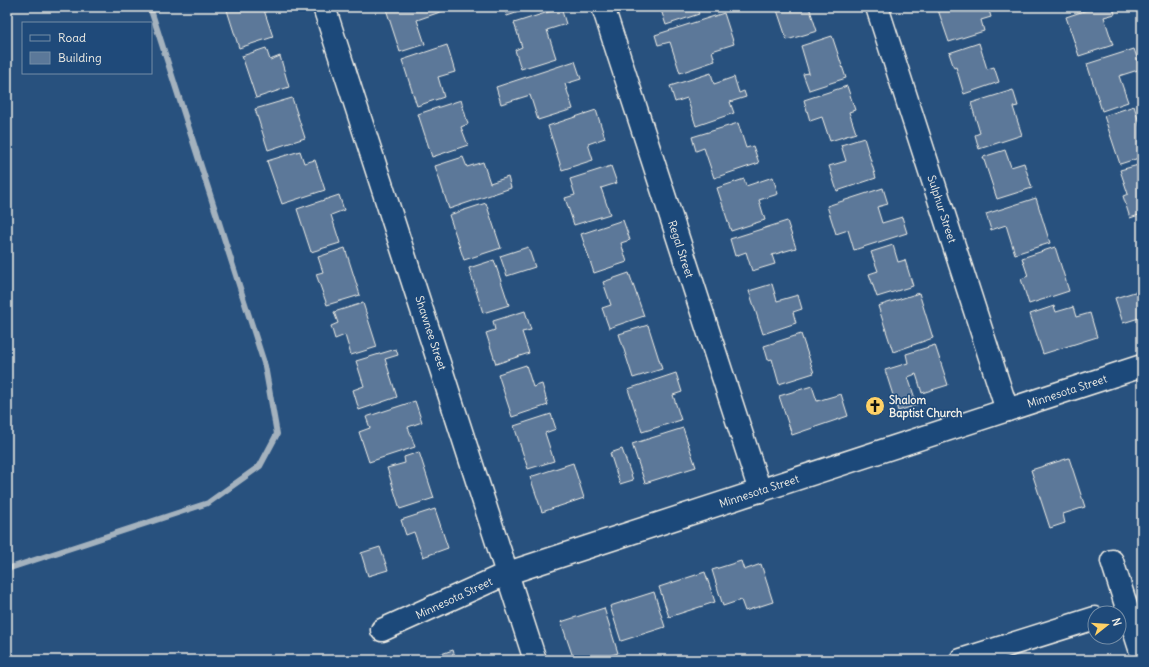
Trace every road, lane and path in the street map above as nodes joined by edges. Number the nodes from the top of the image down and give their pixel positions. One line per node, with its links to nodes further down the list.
1 (324, 7): 8 (street, Shawnee Street)
2 (603, 7): 6 (street, Regal Street)
3 (877, 7): 5 (street, Sulphur Street)
4 (1142, 366): 5 (street, Minnesota Street)
5 (1007, 410): 6 (street, Minnesota Street)
6 (760, 491): 8 (street, Minnesota Street)
7 (1112, 561): 9 (street)
8 (508, 573): 12 (street, Minnesota Street); 14 (street, Shawnee Street)
9 (1118, 605)
10 (1087, 621): 15 (street)
11 (1127, 626): 13 (street)
12 (382, 630)
13 (1142, 655)
14 (535, 660)
15 (961, 660)

